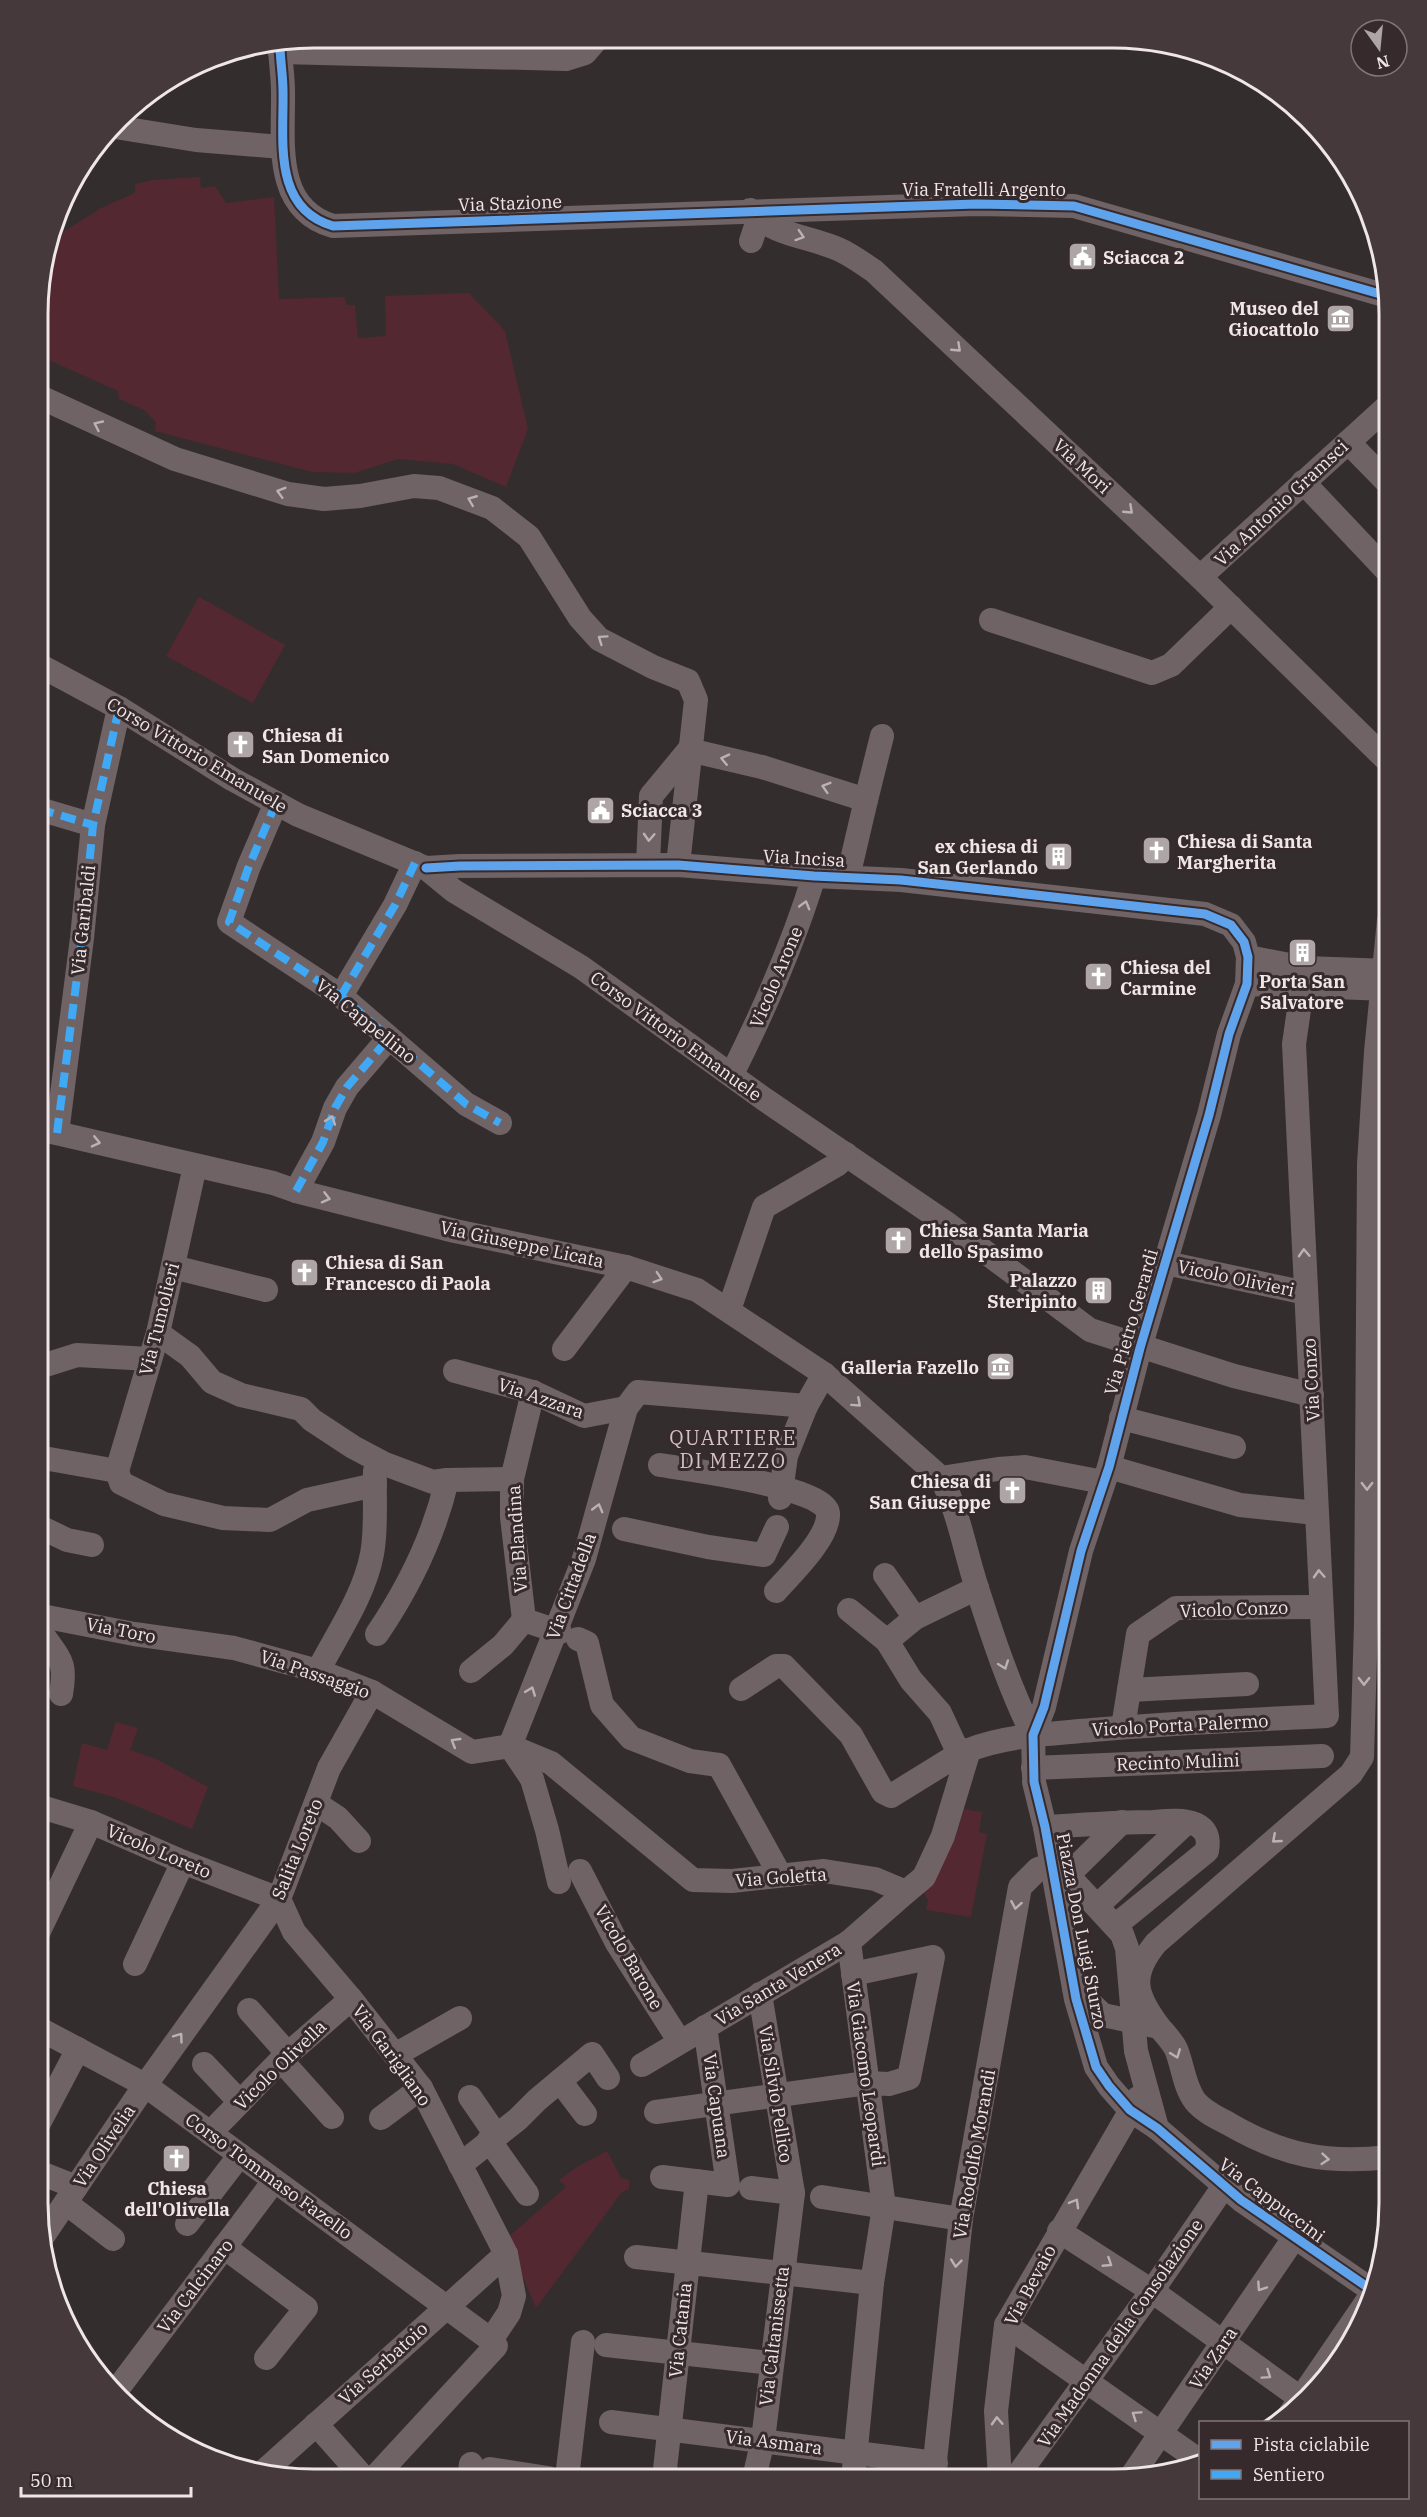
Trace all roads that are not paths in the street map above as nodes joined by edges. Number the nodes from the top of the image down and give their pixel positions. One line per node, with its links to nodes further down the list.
1 (590, 48): 2 (street)
2 (301, 49)
3 (280, 50): 5 (street)
4 (124, 128): 5 (street)
5 (282, 147): 6 (street, Via Stazione)
6 (753, 224): 7 (street, Via Fratelli Argento); 14 (street, Via Mori, one-way to 14)
7 (1378, 293)
8 (48, 401): 20 (street, one-way to 8)
9 (1379, 414): 10 (street, Via Antonio Gramsci)
10 (1348, 442): 11 (street); 12 (street, Via Antonio Gramsci)
11 (1379, 474)
12 (1303, 483): 13 (street); 14 (street, Via Antonio Gramsci)
13 (1379, 563)
14 (1200, 577): 15 (street, Via Mori)
15 (1231, 607): 16 (street); 21 (street, Via Mori)
16 (991, 620)
17 (48, 670): 18 (street, Corso Vittorio Emanuele)
18 (119, 708): 23 (street, Corso Vittorio Emanuele); 25 (street, Via Garibaldi)
19 (882, 736): 22 (street)
20 (689, 750): 22 (street, one-way to 20); 26 (street, one-way to 26); 28 (street)
21 (1379, 752)
22 (866, 800): 30 (street)
23 (276, 803): 27 (street, Corso Vittorio Emanuele); 35 (street, Via Cappellino)
24 (48, 812): 25 (street)
25 (93, 825): 40 (street, Via Garibaldi)
26 (648, 864): 27 (street, Via Incisa); 28 (street, Via Incisa)
27 (421, 866): 35 (street); 38 (street, Corso Vittorio Emanuele)
28 (678, 866): 29 (street, Via Incisa)
29 (814, 876): 30 (street, Via Incisa); 38 (street, Vicolo Arone, one-way to 29)
30 (848, 877): 31 (street, Via Incisa)
31 (1248, 957): 32 (street); 34 (street, Via Pietro Gerardi)
32 (1304, 977): 33 (street); 34 (street); 48 (street, Via Conzo, one-way to 32)
33 (1379, 979)
34 (1247, 984): 44 (street, Via Pietro Gerardi)
35 (341, 996): 37 (street, Via Cappellino)
36 (1379, 1032): 123 (street, one-way to 123)
37 (388, 1039): 39 (street, Via Cappellino); 43 (street, one-way to 37)
38 (732, 1074): 41 (street, Corso Vittorio Emanuele)
39 (501, 1123)
40 (48, 1131): 42 (street, Via Giuseppe Licata, one-way to 42)
41 (846, 1154): 49 (street); 51 (street, Corso Vittorio Emanuele)
42 (195, 1166): 43 (street, Via Giuseppe Licata); 45 (street, Via Tumolieri)
43 (296, 1191): 46 (street, Via Giuseppe Licata, one-way to 46)
44 (1166, 1263): 48 (street, Vicolo Olivieri); 51 (street, Via Pietro Gerardi)
45 (173, 1267): 47 (street); 50 (street, Via Tumolieri)
46 (626, 1267): 49 (street, Via Giuseppe Licata, one-way to 49); 52 (street)
47 (266, 1290)
48 (1306, 1293): 58 (street, Via Conzo)
49 (729, 1310): 56 (street, Via Giuseppe Licata)
50 (158, 1333): 53 (street, Via Tumolieri); 63 (street)
51 (1140, 1348): 58 (street, Corso Vittorio Emanuele); 61 (street, Via Pietro Gerardi)
52 (564, 1349)
53 (150, 1359): 54 (street); 66 (street, Via Tumolieri)
54 (48, 1364)
55 (455, 1371): 57 (street, Via Azzara)
56 (824, 1374): 60 (street); 68 (street, Via Giuseppe Licata, one-way to 68)
57 (533, 1392): 59 (street, Via Azzara); 69 (street, Via Blandina)
58 (1312, 1395): 73 (street, Via Conzo)
59 (632, 1400): 60 (street, Via Azzara); 88 (street, Via Cittadella, one-way to 59)
60 (806, 1406): 72 (street)
61 (1121, 1418): 62 (street); 67 (street, Via Pietro Gerardi)
62 (1234, 1447)
63 (375, 1457): 70 (street); 71 (street)
64 (48, 1458): 66 (street)
65 (660, 1465): 72 (street)
66 (117, 1471): 71 (street)
67 (1106, 1475): 68 (street); 73 (street); 100 (street, Via Pietro Gerardi)
68 (941, 1478): 80 (street, Via Giuseppe Licata)
69 (512, 1479): 70 (street); 84 (street, Via Blandina)
70 (447, 1480): 87 (street)
71 (375, 1485): 91 (street)
72 (781, 1492): 79 (street)
73 (1316, 1513): 81 (street, Via Conzo, one-way to 73)
74 (777, 1527): 75 (street)
75 (624, 1529)
76 (48, 1531): 77 (street)
77 (92, 1545)
78 (885, 1575): 83 (street)
79 (776, 1591)
80 (981, 1599): 83 (street); 100 (street, Via Giuseppe Licata, one-way to 100)
81 (1321, 1607): 95 (street, Vicolo Conzo); 98 (street, Via Conzo)
82 (849, 1610): 90 (street)
83 (915, 1618): 90 (street)
84 (524, 1620): 88 (street); 92 (street)
85 (48, 1624): 89 (street, Via Toro)
86 (48, 1627): 97 (street)
87 (377, 1634)
88 (564, 1634): 101 (street, Via Cittadella, one-way to 88); 115 (street)
89 (176, 1640): 91 (street, Via Passaggio)
90 (887, 1641): 102 (street)
91 (318, 1671): 96 (street, Via Passaggio)
92 (471, 1671)
93 (1247, 1684): 95 (street)
94 (741, 1689): 102 (street)
95 (1129, 1690): 99 (street, Vicolo Conzo)
96 (372, 1692): 101 (street, Via Passaggio, one-way to 96); 105 (street, Salita Loreto)
97 (61, 1694)
98 (1327, 1716): 99 (street, Vicolo Porta Palermo)
99 (1122, 1727): 100 (street, Vicolo Porta Palermo)
100 (1034, 1735): 102 (street); 104 (street, Piazza Don Luigi Sturzo)
101 (510, 1746): 115 (street, Via Goletta); 116 (street)
102 (964, 1752): 117 (street)
103 (1322, 1756): 104 (street, Recinto Mulini)
104 (1034, 1775): 110 (street, Piazza Don Luigi Sturzo)
105 (317, 1804): 111 (street); 118 (street, Salita Loreto)
106 (48, 1809): 107 (street, Vicolo Loreto)
107 (91, 1822): 112 (street, Vicolo Loreto); 119 (street)
108 (1122, 1822): 109 (street); 110 (street); 113 (street, Via Rodolfo Morandi)
109 (1186, 1823): 120 (street); 120 (street)
110 (1045, 1827): 113 (street, Piazza Don Luigi Sturzo)
111 (359, 1841)
112 (183, 1862): 118 (street, Vicolo Loreto); 124 (street)
113 (1060, 1870): 120 (street); 121 (street, Piazza Don Luigi Sturzo); 174 (street, Via Rodolfo Morandi, one-way to 174)
114 (580, 1871): 135 (street, Vicolo Barone)
115 (780, 1875): 117 (street, Via Goletta)
116 (559, 1882)
117 (906, 1892): 122 (street, Via Santa Venera)
118 (279, 1899): 128 (street, Via Garigliano); 144 (street, Salita Loreto, one-way to 118)
119 (48, 1911)
120 (1110, 1920): 121 (street); 123 (street); 131 (street)
121 (1064, 1933): 126 (street, Piazza Don Luigi Sturzo)
122 (849, 1942): 125 (street, Via Giacomo Leopardi); 127 (street, Via Santa Venera)
123 (1156, 1943): 133 (street)
124 (135, 1964)
125 (853, 1974): 143 (street, Via Giacomo Leopardi); 143 (street)
126 (1074, 1988): 131 (street); 152 (street, Piazza Don Luigi Sturzo)
127 (760, 1994): 132 (street, Via Santa Venera); 147 (street, Via Silvio Pellico)
128 (351, 1999): 137 (street, Via Garigliano); 138 (street, Vicolo Olivella)
129 (249, 2010): 138 (street)
130 (460, 2018): 137 (street)
131 (1133, 2022): 133 (street); 146 (street)
132 (705, 2027): 135 (street, Via Santa Venera); 150 (street, Via Capuana)
133 (1159, 2027): 161 (street, one-way to 161)
134 (48, 2033): 136 (street, Corso Tommaso Fazello)
135 (680, 2042): 140 (street, Via Santa Venera)
136 (78, 2049): 144 (street, Corso Tommaso Fazello); 151 (street)
137 (395, 2055): 145 (street, Via Garigliano)
138 (284, 2057): 149 (street, Vicolo Olivella); 155 (street)
139 (204, 2064): 149 (street)
140 (642, 2065)
141 (608, 2078): 142 (street)
142 (560, 2081): 154 (street); 159 (street)
143 (867, 2083): 147 (street); 173 (street, Via Giacomo Leopardi)
144 (145, 2085): 158 (street, Corso Tommaso Fazello); 171 (street, Via Olivelia)
145 (421, 2088): 156 (street); 162 (street, Via Garigliano)
146 (1146, 2088): 152 (street, Via Bevaio); 157 (street)
147 (777, 2096): 150 (street); 169 (street, Via Silvio Pellico)
148 (470, 2097): 159 (street)
149 (240, 2102): 158 (street, Vicolo Olivella)
150 (717, 2103): 153 (street); 167 (street, Via Capuana)
151 (48, 2106)
152 (1130, 2110): 157 (street, Piazza Don Luigi Sturzo); 177 (street, Via Bevaio, one-way to 152)
153 (656, 2112)
154 (585, 2114)
155 (332, 2117)
156 (381, 2118)
157 (1157, 2128): 168 (street, Via Cappuccini)
158 (210, 2133): 160 (street, Corso Tommaso Fazello)
159 (493, 2138): 162 (street); 170 (street)
160 (240, 2155): 165 (street, Corso Tommaso Fazello); 175 (street)
161 (1379, 2158)
162 (460, 2165): 181 (street, Via Garigliano)
163 (662, 2177): 166 (street)
164 (48, 2179): 171 (street)
165 (274, 2181): 180 (street, Via Calcinaro); 188 (street, Corso Tommaso Fazello)
166 (697, 2181): 167 (street); 183 (street, Via Catania)
167 (740, 2186): 169 (street)
168 (1224, 2186): 178 (street, Via Cappuccini); 187 (street, Via Madonna della Consolazione)
169 (793, 2193): 184 (street, Via Caltanissetta)
170 (528, 2194)
171 (71, 2195): 176 (street, Via Olivelia); 179 (street)
172 (822, 2197): 173 (street)
173 (884, 2207): 174 (street); 185 (street, Via Giacomo Leopardi)
174 (961, 2219): 216 (street, Via Rodolfo Morandi, one-way to 216)
175 (187, 2223)
176 (49, 2227)
177 (1059, 2231): 187 (street, one-way to 187); 189 (street, Via Bevaio)
178 (1294, 2238): 186 (street, Via Cappuccini); 192 (street, Via Zara, one-way to 192)
179 (113, 2239)
180 (224, 2247): 194 (street); 198 (street, Via Calcinaro)
181 (506, 2254): 188 (street, Via Serbatoio); 190 (street, Via Garigliano)
182 (636, 2257): 183 (street)
183 (688, 2261): 184 (street); 193 (street, Via Catania)
184 (782, 2271): 185 (street); 195 (street, Via Caltanissetta)
185 (872, 2283): 205 (street, Via Giacomo Leopardi)
186 (1365, 2288)
187 (1152, 2291): 192 (street); 197 (street, Via Madonna della Consolazione)
188 (446, 2306): 190 (street, Corso Tommaso Fazello); 201 (street, Via Serbatoio)
189 (1006, 2325): 197 (street); 217 (street, Via Bevaio, one-way to 189)
190 (491, 2340): 210 (street, Via Garigliano)
191 (1340, 2341): 196 (street)
192 (1223, 2343): 199 (street, one-way to 199); 203 (street, Via Zara)
193 (678, 2353): 195 (street); 202 (street, Via Catania); 211 (street)
194 (266, 2358)
195 (771, 2363): 204 (street, Via Caltanissetta)
196 (1324, 2365)
197 (1086, 2381): 203 (street, one-way to 197); 218 (street, Via Madonna della Consolazione)
198 (120, 2385)
199 (1292, 2399)
200 (611, 2422): 202 (street, Via Asmara)
201 (316, 2424): 207 (street, Via Serbatoio); 209 (street)
202 (669, 2430): 204 (street, Via Asmara); 212 (street, Via Catania)
203 (1161, 2433): 206 (street); 208 (street, Via Zara)
204 (763, 2440): 205 (street, Via Asmara); 213 (street, Via Caltanissetta)
205 (856, 2453): 214 (street, Via Giacomo Leopardi); 215 (street, Via Asmara)
206 (1194, 2456)
207 (270, 2465)
208 (1137, 2468)
209 (356, 2469)
210 (382, 2469)
211 (569, 2469)
212 (665, 2469)
213 (756, 2469)
214 (854, 2469)
215 (918, 2469)
216 (937, 2469)
217 (1014, 2469)
218 (1023, 2469)

